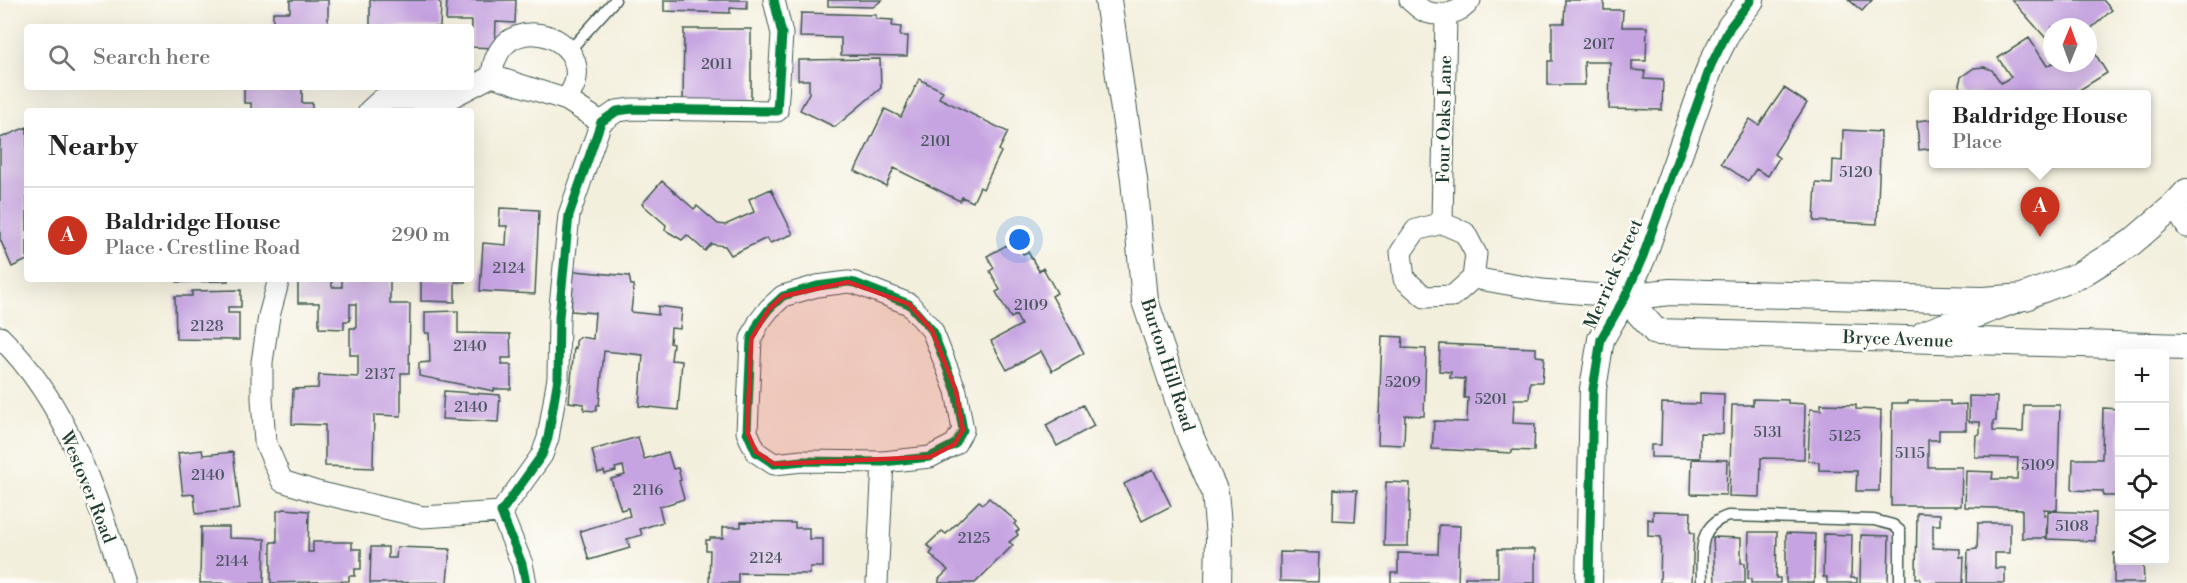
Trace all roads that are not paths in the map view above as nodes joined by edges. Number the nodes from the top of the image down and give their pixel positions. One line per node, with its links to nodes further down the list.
1 (615, 0): 8 (lane)
2 (774, 0): 14 (street)
3 (1108, 0): 29 (street, Burton Hill Road)
4 (1410, 0): 7 (street)
5 (1470, 0): 7 (street)
6 (1751, 0): 19 (street, Merrick Street)
7 (1446, 15): 16 (street, Four Oaks Lane)
8 (568, 52): 9 (street); 12 (street)
9 (492, 76): 10 (street); 12 (street)
10 (474, 85)
11 (465, 90): 13 (street)
12 (567, 100): 14 (street)
13 (372, 108)
14 (601, 122): 25 (street)
15 (2183, 209): 20 (street)
16 (1442, 223): 17 (street); 17 (street)
17 (1473, 278): 19 (street)
18 (278, 282): 25 (street)
19 (1625, 297): 20 (street); 22 (street, Bryce Avenue); 30 (street, Merrick Street)
20 (2026, 297): 22 (street)
21 (0, 337): 26 (street, Westover Road)
22 (1911, 339): 23 (street, Bryce Avenue)
23 (2187, 347)
24 (883, 462): 24 (street); 28 (street)
25 (501, 512): 27 (street)
26 (124, 583)
27 (526, 583)
28 (877, 583)
29 (1218, 583)
30 (1589, 583)
31 (1702, 583): 32 (lane)
32 (1900, 583)

